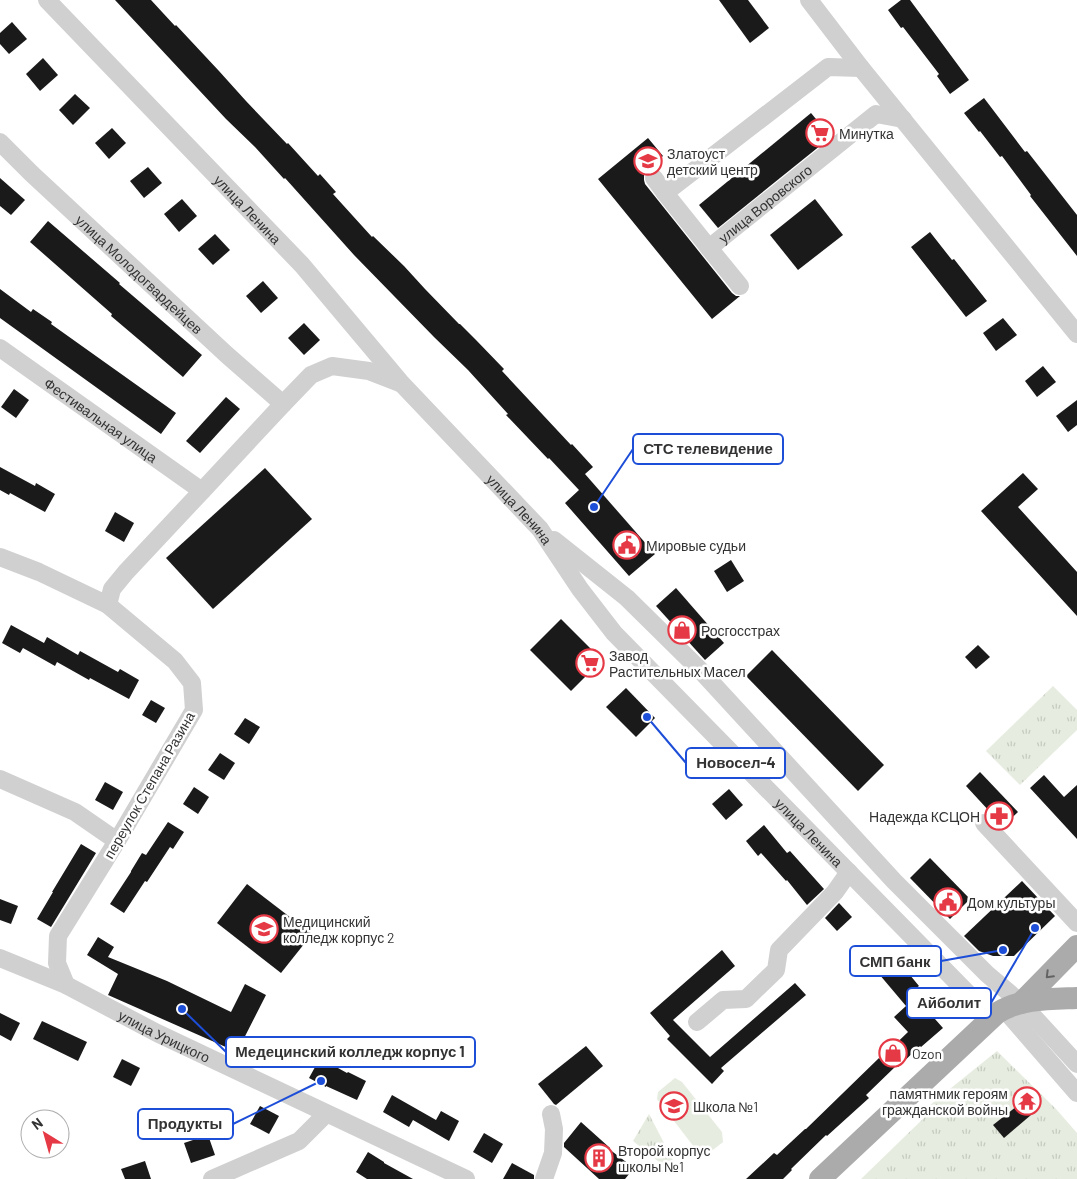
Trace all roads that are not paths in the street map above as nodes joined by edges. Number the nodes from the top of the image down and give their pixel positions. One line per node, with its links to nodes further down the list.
1 (47, 0): 12 (street, улица Ленина)
2 (808, 0): 3 (street)
3 (861, 68): 4 (street); 7 (street)
4 (902, 119): 8 (street, улица Воровского); 10 (street)
5 (0, 142): 13 (street, улица Молодогвардейцев)
6 (654, 178): 7 (street, улица Воровского)
7 (665, 193): 8 (street, улица Воровского)
8 (709, 248): 9 (street)
9 (740, 286)
10 (1077, 334)
11 (0, 348): 14 (street, Фестивальная улица)
12 (402, 384): 13 (street); 15 (street, улица Ленина)
13 (282, 404): 14 (street)
14 (202, 492): 17 (street)
15 (540, 529): 21 (street, улица Ленина); 27 (street)
16 (0, 557): 17 (street, переулок Степана Разина)
17 (108, 605): 20 (street, переулок Степана Разина)
18 (0, 780): 20 (street)
19 (984, 823): 22 (street)
20 (116, 841): 25 (street, переулок Степана Разина)
21 (849, 872): 27 (street, улица Ленина); 28 (street)
22 (1077, 923)
23 (1077, 946): 27 (main road, one-way to 27)
24 (0, 958): 25 (street, улица Урицкого)
25 (66, 985): 31 (street, улица Урицкого)
26 (1077, 998): 27 (main road)
27 (1005, 1010): 29 (street); 30 (street); 36 (main road)
28 (696, 1022)
29 (1077, 1064)
30 (1077, 1093)
31 (326, 1114): 33 (street); 34 (street, улица Урицкого)
32 (551, 1114): 35 (street)
33 (212, 1179)
34 (466, 1179)
35 (544, 1179)
36 (820, 1179)

